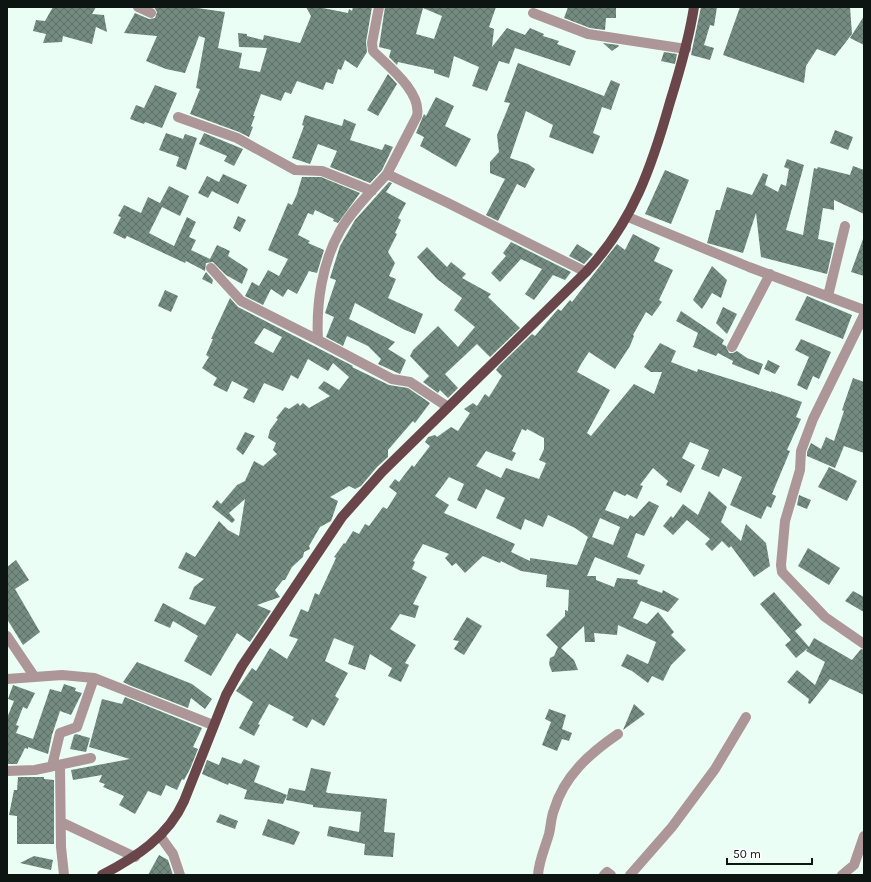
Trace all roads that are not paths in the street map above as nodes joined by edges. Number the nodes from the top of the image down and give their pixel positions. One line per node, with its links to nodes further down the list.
1 (138, 7): 4 (street)
2 (379, 7): 8 (street)
3 (694, 7): 6 (main road)
4 (151, 13)
5 (533, 13): 6 (street)
6 (686, 49): 10 (main road)
7 (178, 117): 9 (street)
8 (387, 174): 9 (street); 13 (street)
9 (372, 191): 18 (street)
10 (628, 216): 13 (main road); 14 (street)
11 (845, 226): 15 (street)
12 (211, 268): 18 (street)
13 (586, 272): 20 (main road)
14 (770, 274): 15 (street); 19 (street)
15 (828, 296): 16 (street)
16 (864, 310)
17 (864, 314): 22 (street)
18 (318, 340): 20 (street)
19 (732, 347)
20 (448, 407): 27 (main road)
21 (7, 636): 23 (street)
22 (864, 644)
23 (34, 676): 24 (street); 25 (street)
24 (94, 678): 27 (street); 30 (street)
25 (7, 679)
26 (746, 717): 42 (street)
27 (213, 725): 33 (main road)
28 (618, 734): 39 (street)
29 (91, 758): 30 (street)
30 (56, 765): 31 (street); 32 (street)
31 (7, 771)
32 (61, 822): 35 (street); 36 (street)
33 (160, 836): 35 (main road); 38 (street)
34 (864, 836): 43 (street)
35 (135, 857): 37 (main road)
36 (64, 875)
37 (102, 875)
38 (180, 875)
39 (538, 875)
40 (604, 875): 41 (street)
41 (610, 875)
42 (630, 875)
43 (842, 875)

